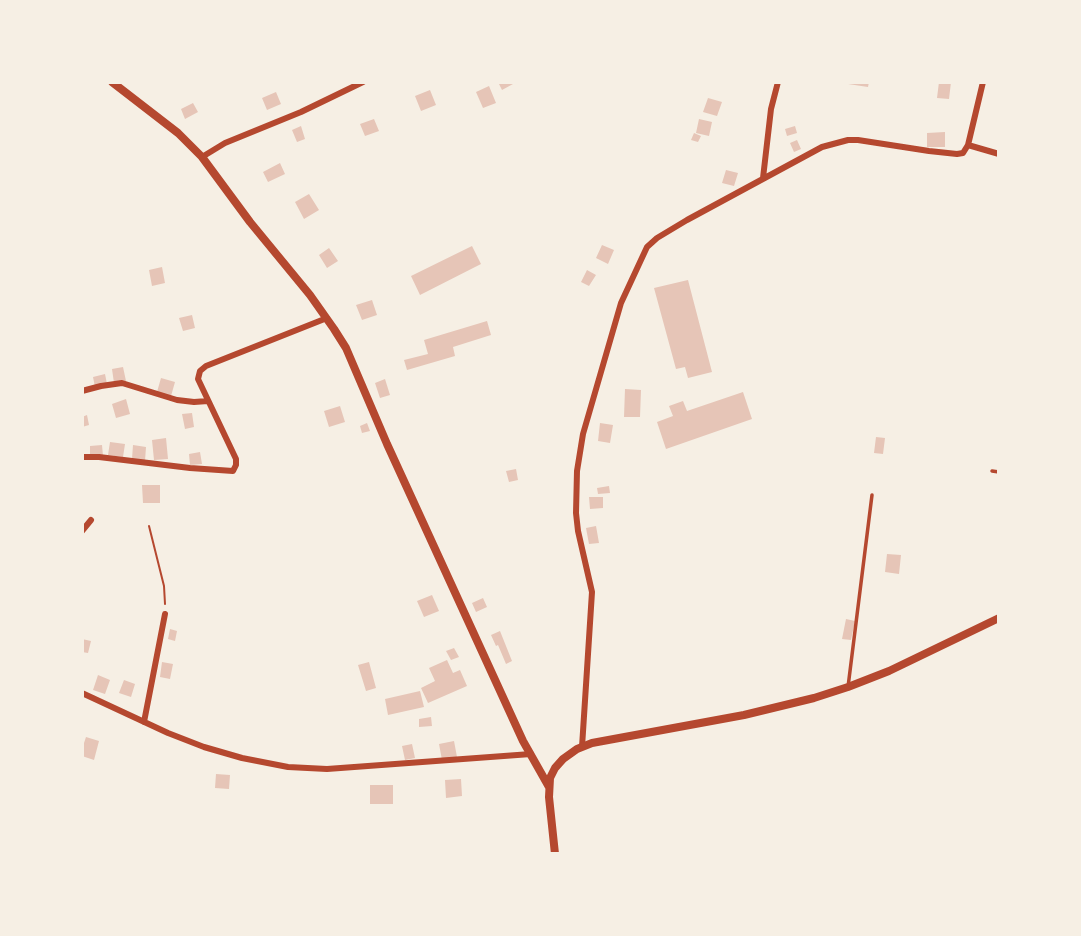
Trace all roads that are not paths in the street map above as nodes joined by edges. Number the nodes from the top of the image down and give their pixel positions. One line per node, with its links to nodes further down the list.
1 (112, 82): 7 (street)
2 (363, 82): 7 (street)
3 (778, 82): 8 (street)
4 (983, 82): 5 (street)
5 (968, 145): 6 (street); 8 (street)
6 (999, 154)
7 (202, 157): 9 (street)
8 (762, 178): 23 (street)
9 (327, 318): 11 (street); 24 (street)
10 (82, 391): 11 (street)
11 (208, 401): 12 (street)
12 (82, 457)
13 (992, 471): 14 (lane)
14 (999, 472)
15 (872, 495): 20 (lane)
16 (91, 520): 17 (street)
17 (82, 531)
18 (165, 614): 22 (street)
19 (999, 618): 20 (street)
20 (848, 687): 23 (street)
21 (82, 693): 22 (street)
22 (144, 722): 24 (street)
23 (582, 747): 25 (street)
24 (531, 754): 25 (street)
25 (549, 787): 26 (street)
26 (555, 854)

